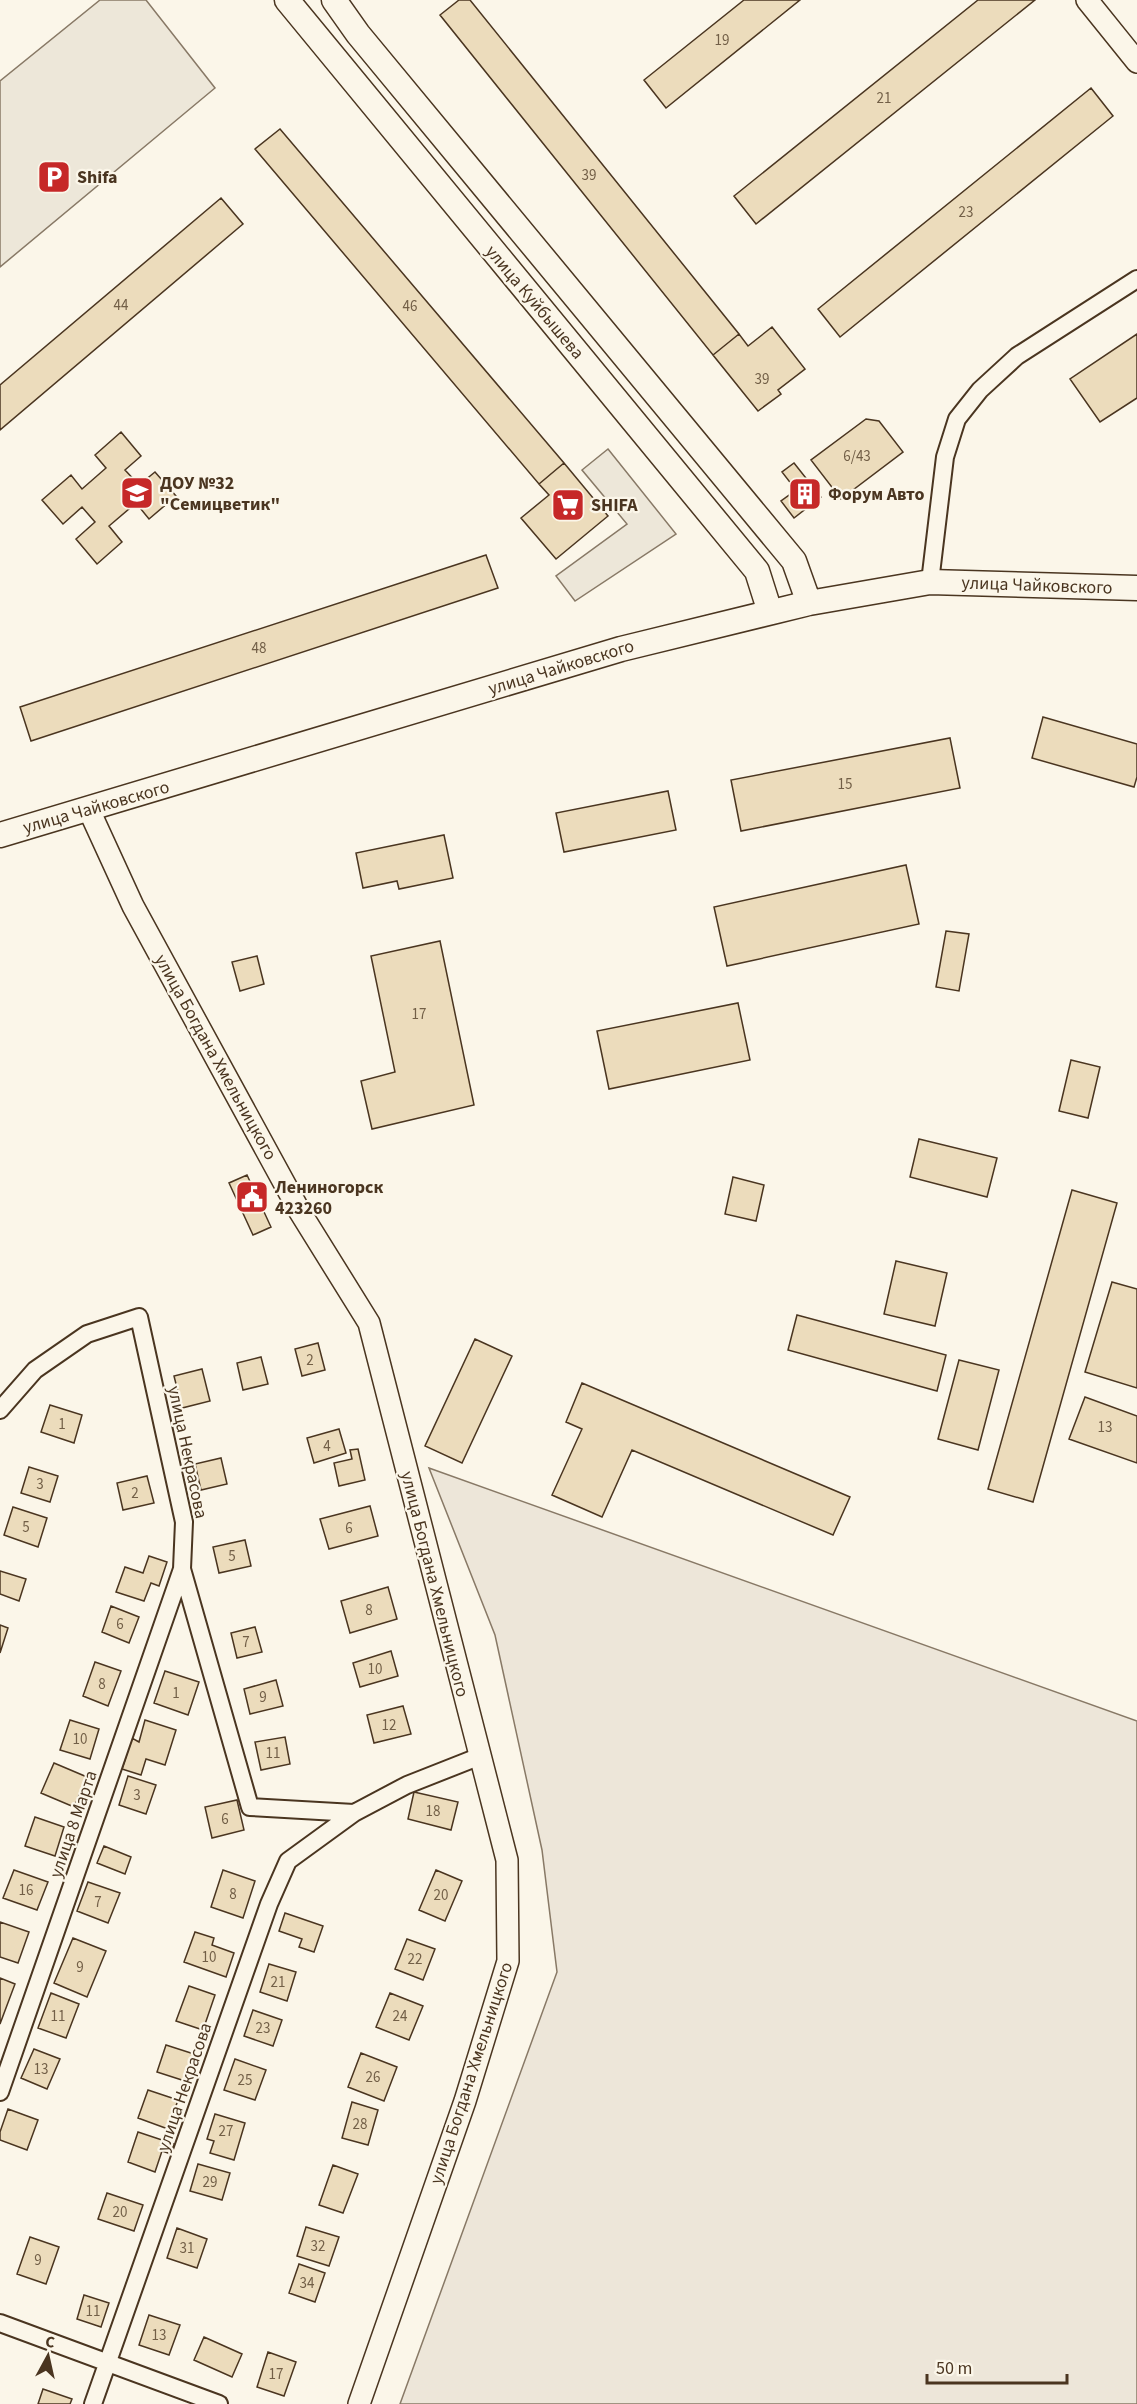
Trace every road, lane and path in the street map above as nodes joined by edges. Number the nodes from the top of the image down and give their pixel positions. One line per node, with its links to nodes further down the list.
1 (287, 0): 9 (main road, улица Куйбышева)
2 (334, 0): 8 (main road, улица Куйбышева)
3 (1087, 0): 4 (street)
4 (1137, 62)
5 (1137, 279): 6 (street)
6 (930, 582): 7 (main road, улица Чайковского); 8 (main road, улица Чайковского)
7 (1137, 588)
8 (809, 603): 9 (main road, улица Чайковского)
9 (770, 612): 10 (main road, улица Чайковского)
10 (89, 810): 11 (main road, улица Чайковского); 14 (street, улица Богдана Хмельницкого)
11 (0, 835)
12 (0, 1410): 13 (street, улица Некрасова)
13 (182, 1569): 15 (street, улица Некрасова); 16 (street, улица 8 Марта)
14 (478, 1757): 15 (street, улица Некрасова); 21 (street, улица Богдана Хмельницкого)
15 (354, 1813): 18 (street, улица Некрасова)
16 (0, 2092)
17 (0, 2323): 18 (street)
18 (108, 2362): 19 (street, улица Некрасова); 20 (street)
19 (93, 2404)
20 (219, 2404)
21 (359, 2404)

